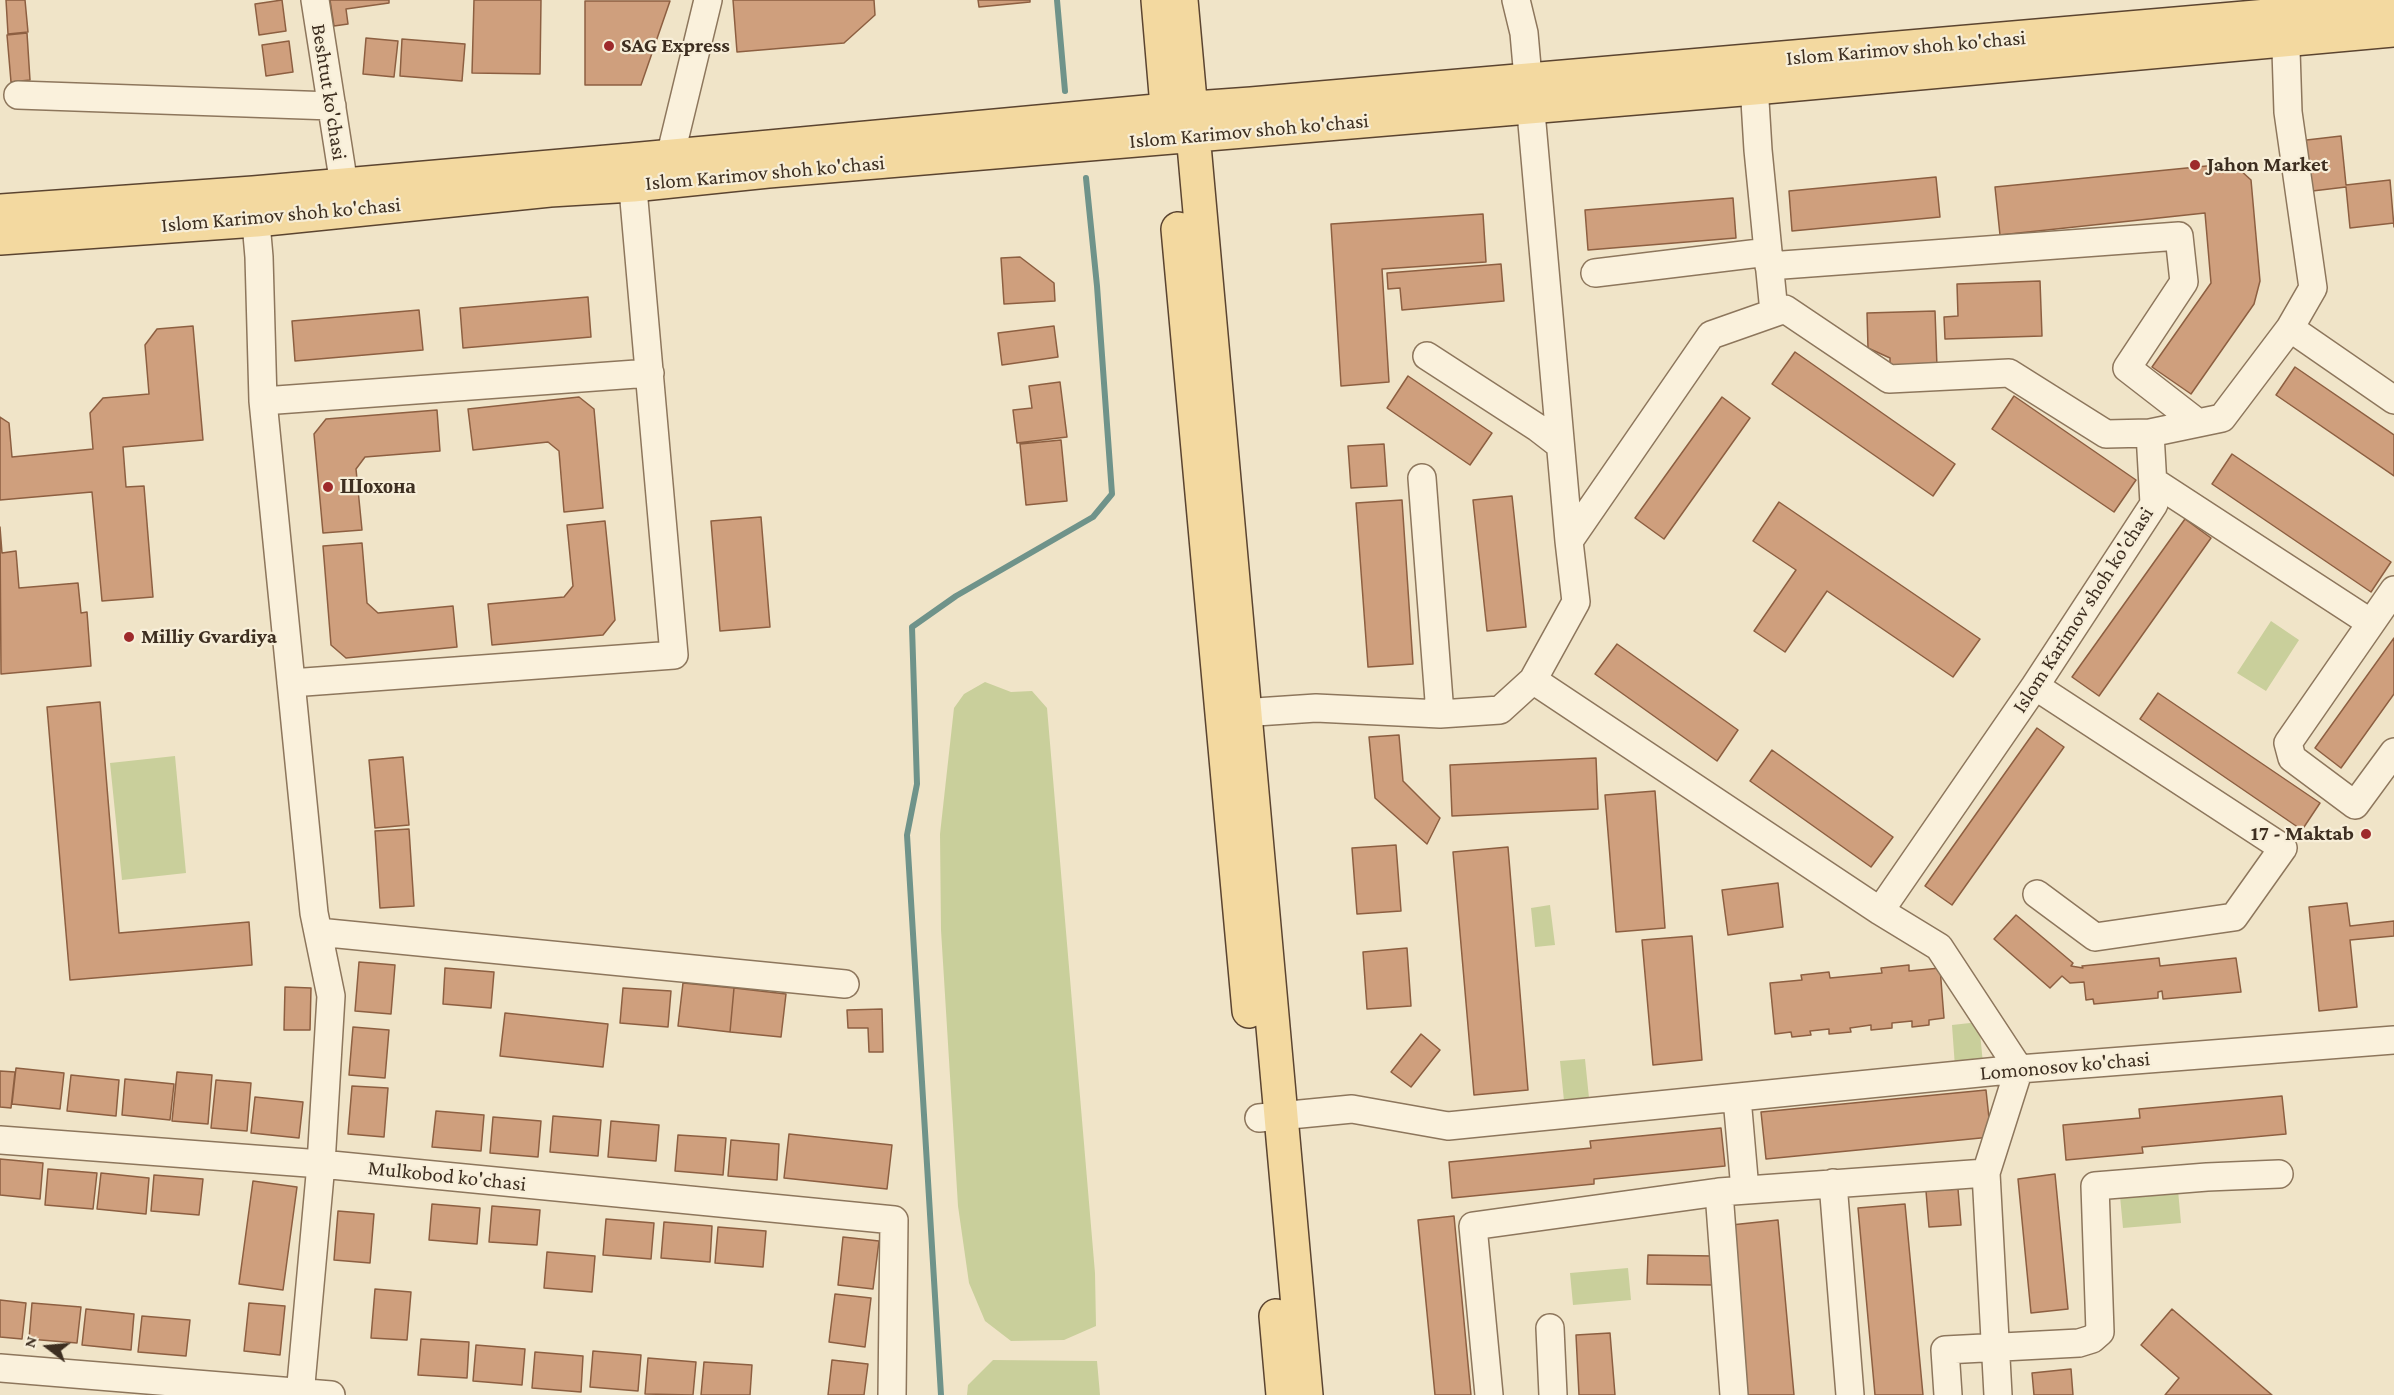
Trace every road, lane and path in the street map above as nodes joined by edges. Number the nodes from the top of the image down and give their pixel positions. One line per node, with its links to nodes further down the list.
1 (315, 0): 12 (street, Beshtut ko'chasi)
2 (708, 0): 14 (street)
3 (1158, 0): 13 (main road)
4 (1181, 0): 13 (main road)
5 (1516, 0): 10 (street)
6 (2394, 5): 7 (main road, Islom Karimov shoh ko'chasi)
7 (2285, 27): 8 (main road, Islom Karimov shoh ko'chasi); 9 (main road, Islom Karimov shoh ko'chasi); 23 (street)
8 (2394, 30)
9 (1753, 75): 10 (main road, Islom Karimov shoh ko'chasi); 20 (street)
10 (1529, 93): 13 (main road, Islom Karimov shoh ko'chasi); 30 (street)
11 (18, 95): 12 (street)
12 (332, 106): 16 (street, Beshtut ko'chasi)
13 (1180, 123): 14 (main road, Islom Karimov shoh ko'chasi); 15 (main road, Islom Karimov shoh ko'chasi); 39 (main road)
14 (670, 157): 15 (main road, Islom Karimov shoh ko'chasi)
15 (631, 173): 16 (main road, Islom Karimov shoh ko'chasi); 17 (main road, Islom Karimov shoh ko'chasi); 25 (street)
16 (344, 184): 17 (main road, Islom Karimov shoh ko'chasi)
17 (254, 206): 18 (main road, Islom Karimov shoh ko'chasi); 19 (main road, Islom Karimov shoh ko'chasi); 27 (street)
18 (0, 212)
19 (0, 238)
20 (1768, 259): 21 (street); 22 (street); 28 (street)
21 (1595, 273)
22 (1774, 312): 29 (street); 33 (street)
23 (2290, 328): 26 (street); 28 (street)
24 (1427, 356): 30 (street)
25 (650, 373): 27 (street); 37 (street)
26 (2394, 400)
27 (263, 401): 37 (street)
28 (2210, 420): 29 (street)
29 (2150, 433): 32 (street, Islom Karimov shoh ko'chasi)
30 (1560, 445): 33 (street)
31 (1422, 478): 40 (street)
32 (2152, 481): 35 (street); 38 (street, Islom Karimov shoh ko'chasi)
33 (1569, 542): 36 (street)
34 (2394, 590): 35 (street)
35 (2371, 623): 41 (street)
36 (1533, 680): 40 (street); 43 (street)
37 (291, 683): 44 (street)
38 (2035, 686): 42 (street); 43 (street, Islom Karimov shoh ko'chasi)
39 (1233, 713): 40 (street); 49 (main road)
40 (1440, 714)
41 (2394, 752)
42 (2037, 894)
43 (1880, 911): 47 (street)
44 (318, 932): 45 (street); 51 (street)
45 (845, 984)
46 (2394, 1040): 47 (street, Lomonosov ko'chasi)
47 (2019, 1069): 48 (street, Lomonosov ko'chasi); 52 (street)
48 (1737, 1098): 49 (street, Lomonosov ko'chasi); 55 (street)
49 (1270, 1117): 62 (main road); 63 (main road)
50 (0, 1140): 51 (street, Mulkobod ko'chasi)
51 (321, 1164): 59 (street); 61 (street, Mulkobod ko'chasi)
52 (1986, 1173): 54 (street); 57 (street)
53 (2278, 1174): 57 (street)
54 (1833, 1183): 55 (street); 67 (street)
55 (1732, 1191): 64 (street); 66 (street)
56 (1550, 1328): 65 (street)
57 (1995, 1348): 68 (street); 69 (street)
58 (0, 1368): 59 (street)
59 (300, 1394): 60 (street)
60 (331, 1395)
61 (892, 1395)
62 (1283, 1395)
63 (1306, 1395)
64 (1489, 1395)
65 (1553, 1395)
66 (1734, 1395)
67 (1850, 1395)
68 (1948, 1395)
69 (1998, 1395)

